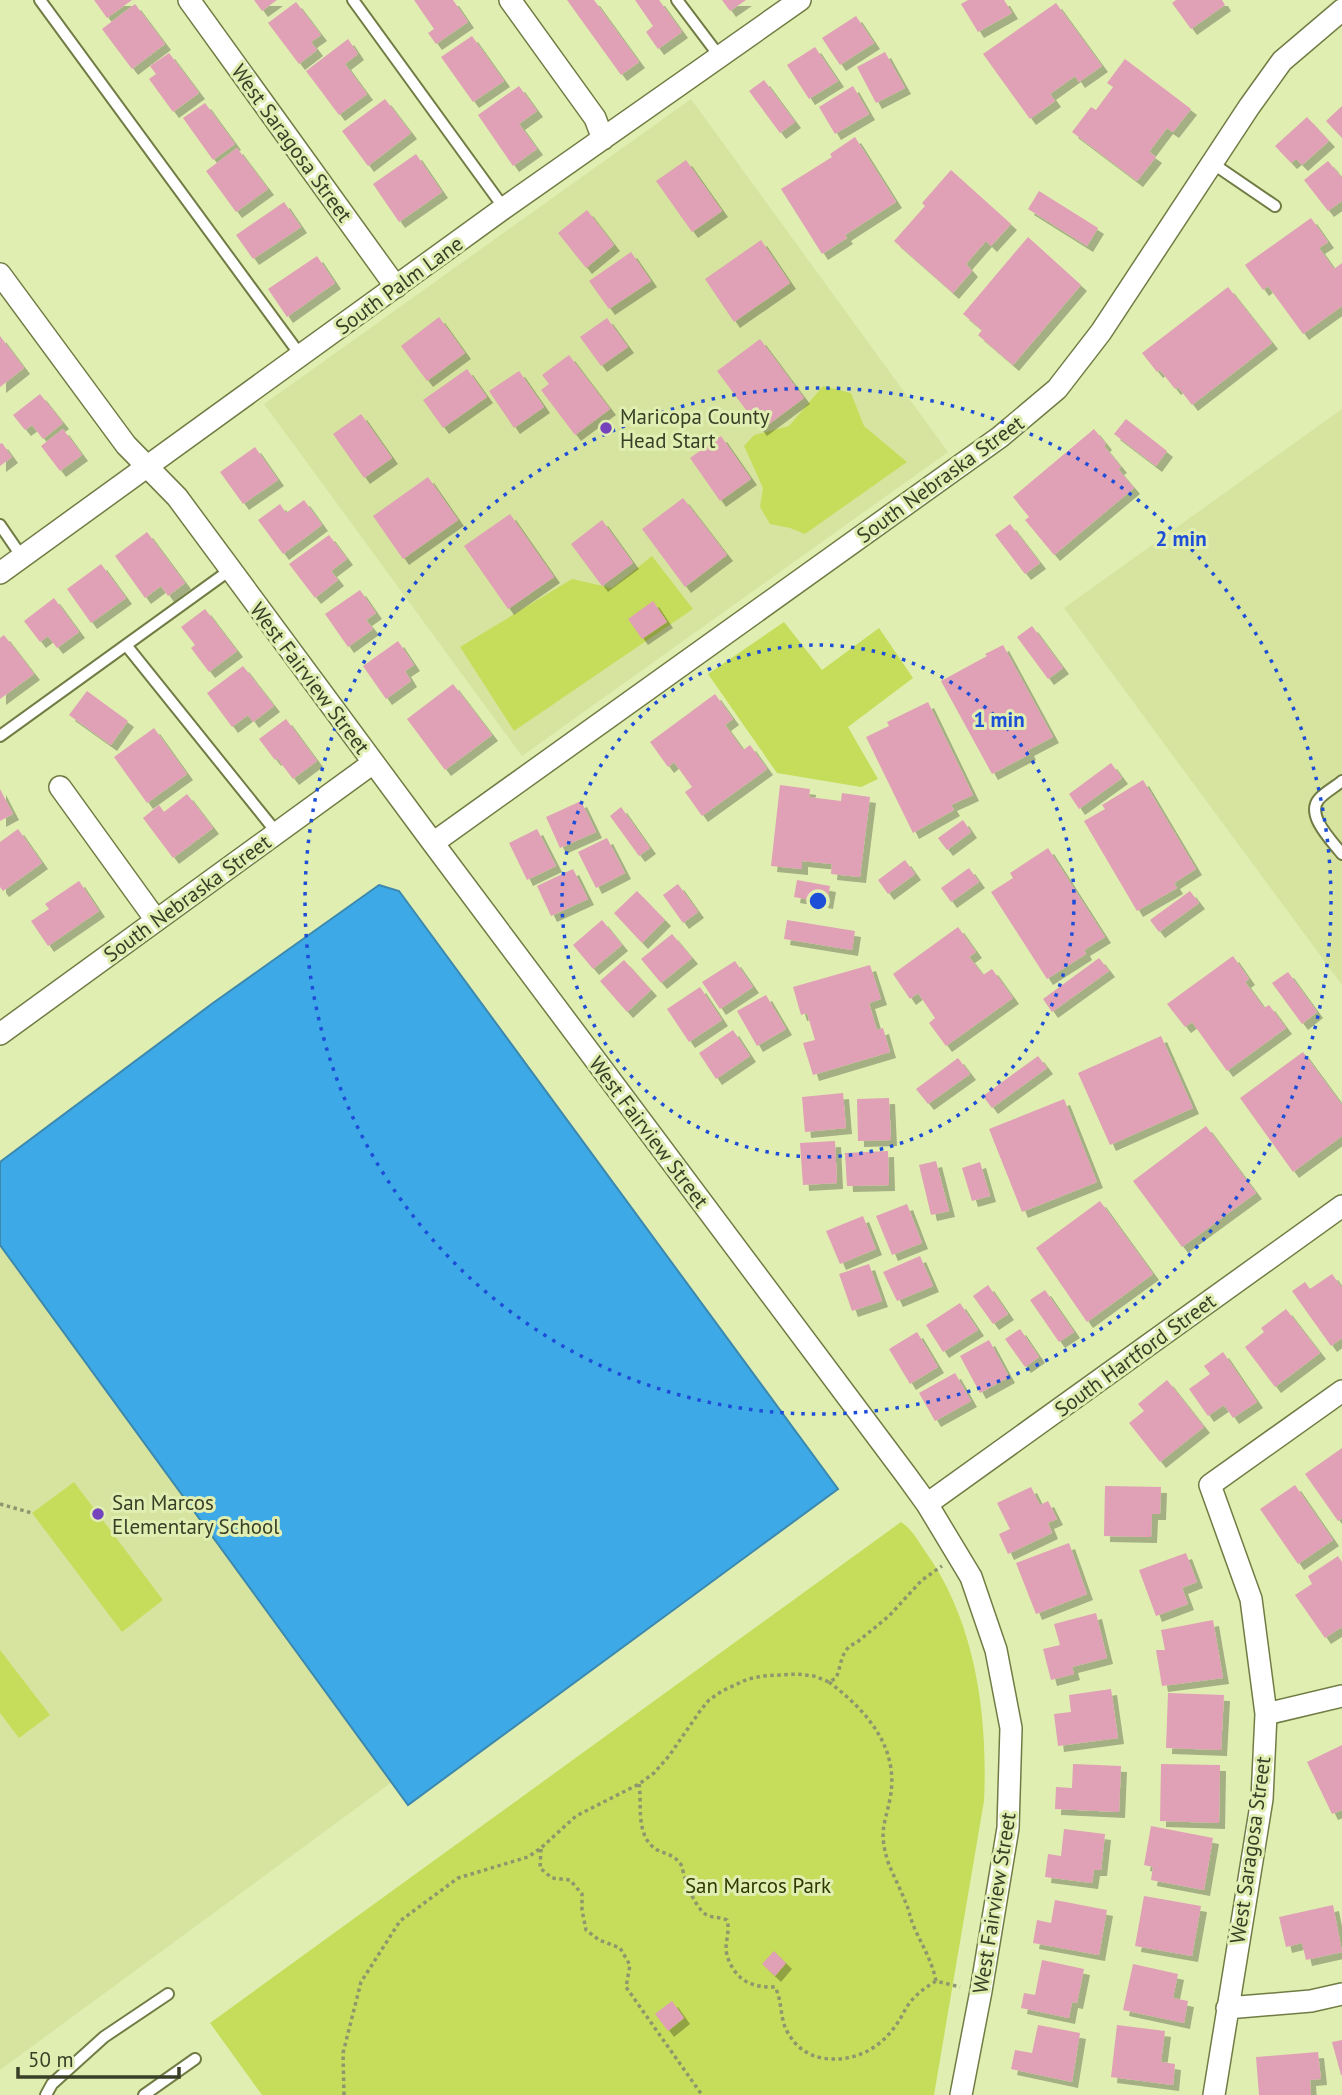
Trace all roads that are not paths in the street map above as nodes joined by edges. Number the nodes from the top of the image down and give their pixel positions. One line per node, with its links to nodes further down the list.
1 (40, 0): 15 (lane)
2 (189, 0): 14 (street, West Saragosa Street)
3 (353, 0): 12 (lane)
4 (510, 0): 9 (street)
5 (677, 0): 8 (lane)
6 (800, 0): 8 (street, South Palm Lane)
7 (1342, 10): 10 (street, South Nebraska Street)
8 (720, 57): 9 (street, South Palm Lane)
9 (603, 139): 12 (street, South Palm Lane)
10 (1212, 163): 11 (lane); 27 (street, South Nebraska Street)
11 (1275, 205)
12 (504, 208): 14 (street, South Palm Lane)
13 (0, 274): 16 (street, West Fairview Street)
14 (396, 287): 15 (street, South Palm Lane)
15 (301, 356): 16 (street, South Palm Lane)
16 (149, 467): 18 (street, South Palm Lane); 19 (street, West Fairview Street)
17 (0, 525): 18 (lane)
18 (22, 557): 20 (street, South Palm Lane)
19 (230, 570): 21 (lane); 23 (street, West Fairview Street)
20 (0, 573)
21 (126, 645): 22 (lane); 26 (lane)
22 (0, 736)
23 (373, 763): 26 (street, South Nebraska Street); 27 (street, West Fairview Street)
24 (1342, 781): 28 (lane)
25 (60, 788): 29 (street)
26 (276, 833): 29 (street, South Nebraska Street)
27 (433, 843): 33 (street, West Fairview Street)
28 (1342, 854)
29 (156, 920): 30 (street, South Nebraska Street)
30 (0, 1034)
31 (1342, 1206): 33 (street, South Hartford Street)
32 (1342, 1391): 35 (street, West Saragosa Street)
33 (927, 1504): 42 (street, West Fairview Street)
34 (1342, 1696): 35 (street)
35 (1266, 1714): 38 (street, West Saragosa Street)
36 (168, 1994): 40 (lane)
37 (1342, 1994): 38 (street)
38 (1227, 2008): 43 (street, West Saragosa Street)
39 (195, 2059): 41 (lane)
40 (46, 2095)
41 (144, 2095)
42 (961, 2095)
43 (1214, 2095)

